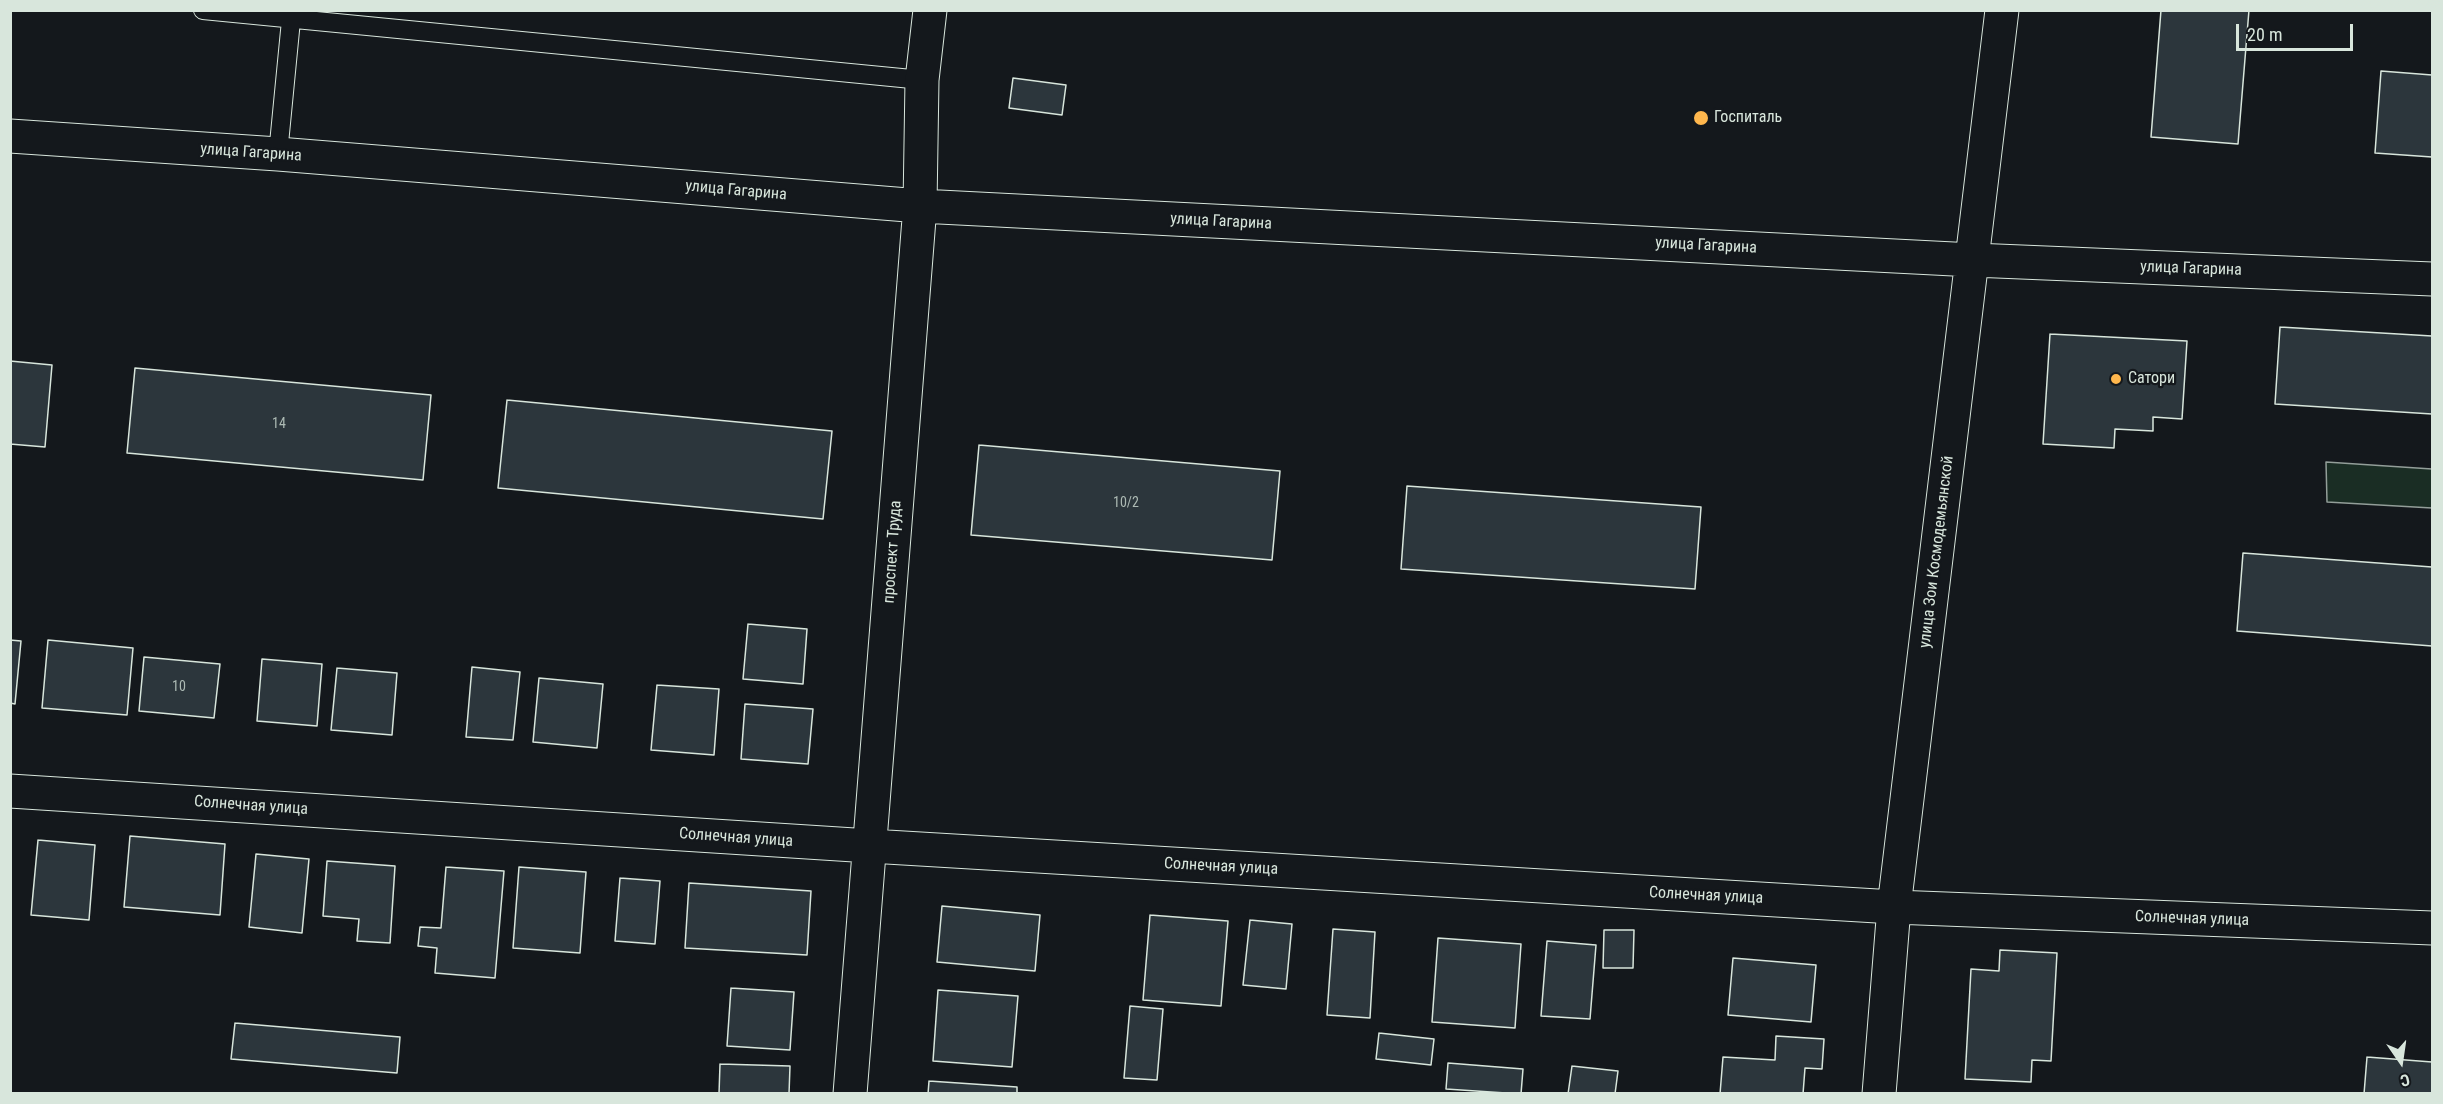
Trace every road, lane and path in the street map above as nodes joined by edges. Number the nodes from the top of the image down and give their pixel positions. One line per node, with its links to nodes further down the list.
1 (203, 10): 4 (lane)
2 (930, 10): 5 (street, проспект Труда)
3 (2002, 10): 9 (street, улица Зои Космодемьянской)
4 (292, 16): 5 (lane); 7 (lane)
5 (922, 80): 8 (street, проспект Труда)
6 (10, 136): 7 (street, улица Гагарина)
7 (278, 154): 8 (street, улица Гагарина)
8 (920, 206): 9 (street, улица Гагарина); 12 (street, проспект Труда)
9 (1973, 260): 10 (street, улица Гагарина); 13 (street, улица Зои Космодемьянской)
10 (2433, 279)
11 (10, 791): 12 (street, Солнечная улица)
12 (870, 846): 13 (street, Солнечная улица); 15 (street, проспект Труда)
13 (1894, 907): 14 (street, Солнечная улица); 16 (street, улица Зои Космодемьянской)
14 (2433, 928)
15 (850, 1094)
16 (1879, 1094)

